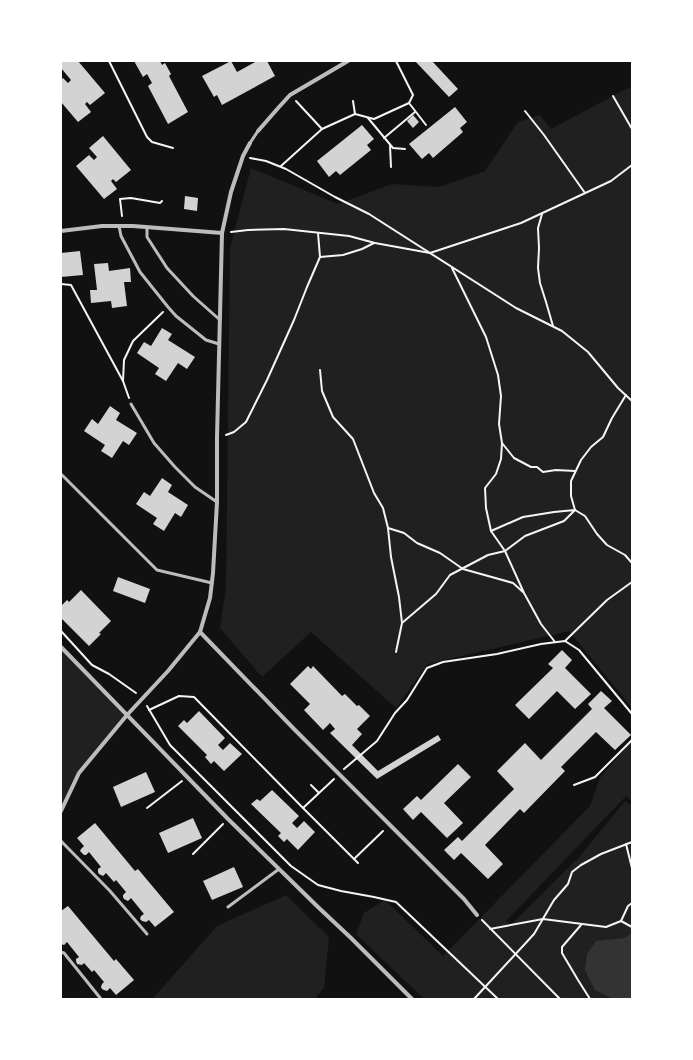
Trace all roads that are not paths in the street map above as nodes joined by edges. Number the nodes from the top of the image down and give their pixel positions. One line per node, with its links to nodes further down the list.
1 (348, 61): 2 (street)
2 (258, 131): 3 (lane)
3 (250, 143): 7 (street)
4 (119, 226): 5 (street); 6 (street); 9 (lane)
5 (147, 227): 7 (street); 8 (lane)
6 (61, 231)
7 (222, 233): 8 (street)
8 (220, 320): 9 (street)
9 (219, 344): 12 (street)
10 (131, 404): 12 (lane)
11 (61, 474): 13 (lane)
12 (217, 502): 13 (street)
13 (212, 583): 14 (street)
14 (200, 632): 16 (street); 21 (street)
15 (61, 647): 16 (street)
16 (127, 716): 17 (street); 19 (street)
17 (61, 811)
18 (61, 841): 22 (lane)
19 (279, 869): 20 (lane); 25 (street)
20 (228, 907)
21 (477, 915)
22 (147, 934)
23 (61, 952): 24 (lane)
24 (101, 999)
25 (412, 999)

